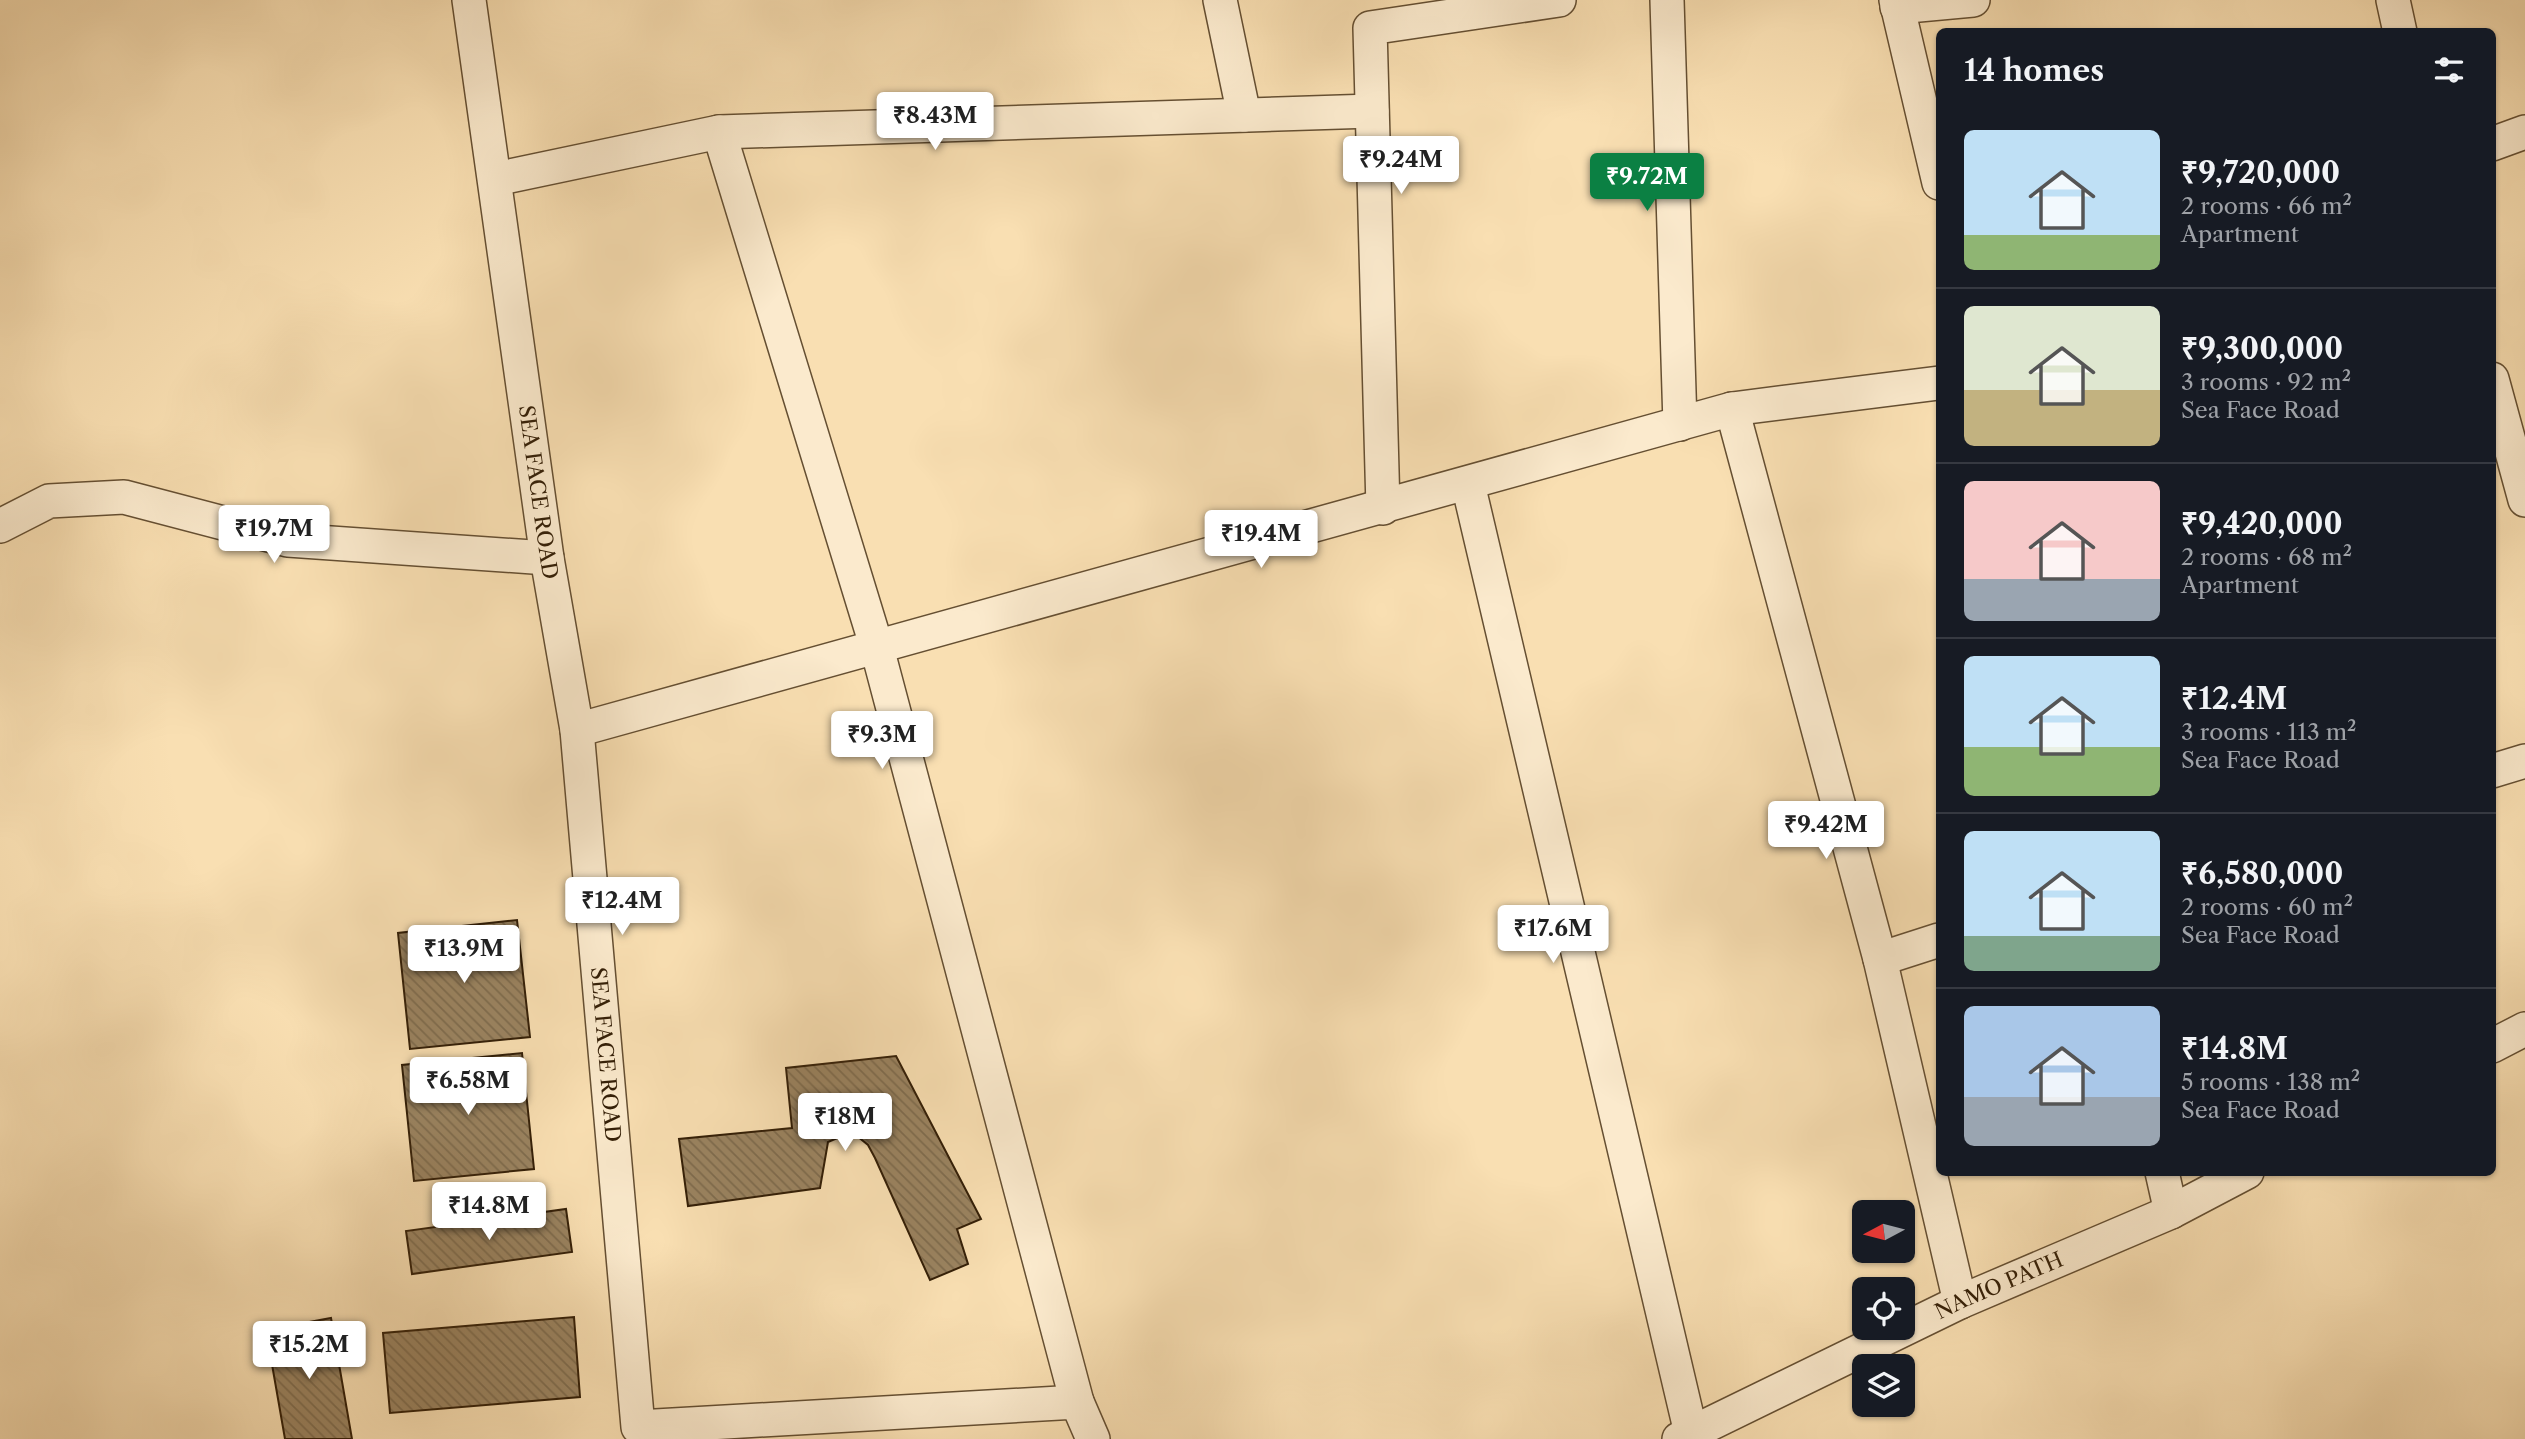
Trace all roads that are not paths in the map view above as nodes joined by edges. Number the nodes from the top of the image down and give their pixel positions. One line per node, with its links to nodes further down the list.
1 (469, 0): 15 (street, SEA FACE ROAD)
2 (1220, 0): 10 (street)
3 (1559, 0): 9 (street)
4 (1667, 0): 19 (street)
5 (1973, 0): 7 (street)
6 (2393, 0): 8 (street)
7 (1896, 4): 14 (street)
8 (2399, 28)
9 (1372, 111): 10 (street); 22 (street)
10 (1244, 115): 11 (street)
11 (719, 132): 15 (street); 25 (street)
12 (2525, 132): 13 (street)
13 (2496, 143)
14 (1936, 171)
15 (496, 179): 24 (street, SEA FACE ROAD)
16 (1936, 383): 18 (street)
17 (2496, 394): 21 (street)
18 (1731, 410): 19 (street); 30 (street)
19 (1680, 424): 20 (street)
20 (1468, 484): 22 (street); 39 (street)
21 (2525, 500)
22 (1383, 508): 25 (street)
23 (0, 526): 24 (street)
24 (547, 558): 26 (street, SEA FACE ROAD)
25 (877, 648): 26 (street); 37 (street)
26 (577, 730): 38 (street, SEA FACE ROAD)
27 (2525, 761): 28 (street)
28 (2496, 770)
29 (1936, 941): 30 (street)
30 (1880, 959): 36 (street)
31 (2525, 1029): 32 (street)
32 (2496, 1044)
33 (2163, 1176): 35 (street)
34 (2238, 1176): 35 (street, NAMO PATH)
35 (2171, 1212): 36 (street, NAMO PATH)
36 (1960, 1302): 39 (street, NAMO PATH)
37 (1077, 1402): 38 (street, SEA FACE ROAD); 40 (street)
38 (636, 1433)
39 (1685, 1436)
40 (1093, 1439)

